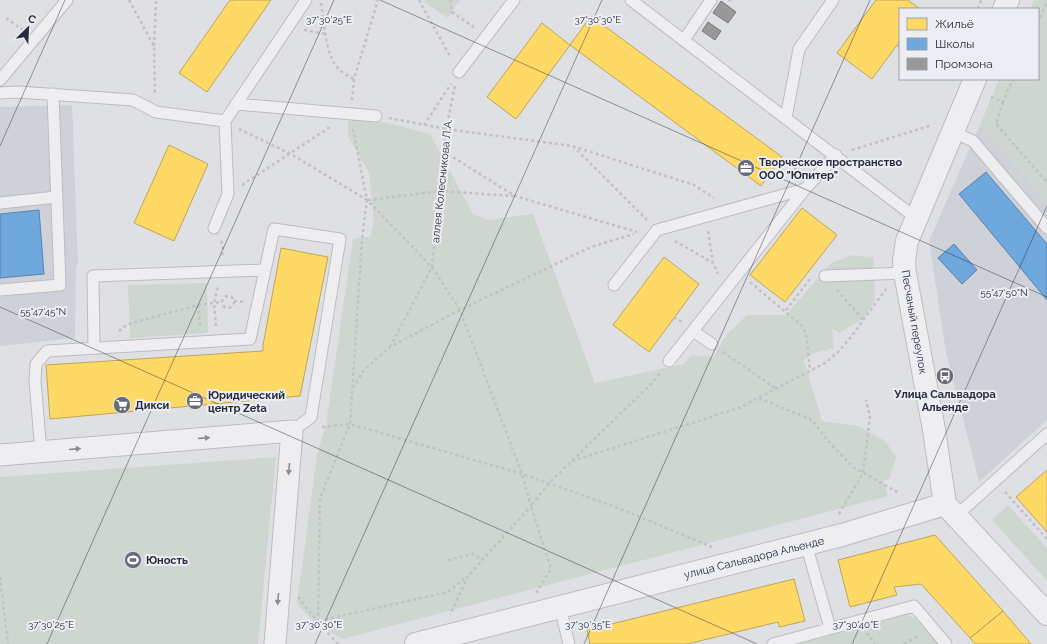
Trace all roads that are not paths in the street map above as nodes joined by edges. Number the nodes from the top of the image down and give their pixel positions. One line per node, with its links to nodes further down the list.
1 (67, 0): 9 (lane)
2 (306, 0): 13 (lane)
3 (514, 0): 8 (lane)
4 (631, 0): 7 (lane)
5 (711, 0): 7 (lane)
6 (833, 0): 15 (lane)
7 (684, 40): 15 (lane)
8 (459, 72)
9 (0, 80)
10 (975, 80): 17 (street, Песчаный переулок)
11 (0, 93): 12 (lane)
12 (53, 94): 16 (lane); 20 (lane)
13 (236, 104): 14 (lane); 16 (lane)
14 (376, 116)
15 (786, 118): 18 (lane)
16 (224, 121): 23 (lane)
17 (953, 132): 22 (street, Песчаный переулок); 24 (lane)
18 (836, 155): 19 (lane); 22 (lane)
19 (805, 189): 28 (lane); 30 (lane)
20 (56, 197): 21 (lane); 29 (lane)
21 (0, 203)
22 (916, 218): 26 (street, Песчаный переулок)
23 (214, 228)
24 (1047, 228)
25 (265, 270): 32 (lane); 32 (lane); 34 (lane)
26 (897, 273): 27 (lane); 38 (street, Песчаный переулок)
27 (825, 276)
28 (614, 285)
29 (0, 290)
30 (693, 331): 31 (lane); 33 (lane)
31 (712, 344)
32 (94, 348): 36 (lane)
33 (669, 361)
34 (292, 430): 36 (street, one-way to 34); 43 (street, one-way to 43)
35 (1047, 435): 38 (lane)
36 (41, 452): 37 (street)
37 (0, 455)
38 (950, 510): 39 (street, улица Сальвадора Альенде); 41 (street)
39 (806, 544): 40 (street, улица Сальвадора Альенде); 42 (lane)
40 (560, 607): 44 (street, улица Сальвадора Альенде); 45 (lane)
41 (1047, 614)
42 (830, 628): 46 (lane); 47 (lane)
43 (275, 644)
44 (416, 644)
45 (569, 644)
46 (773, 644)
47 (946, 644)

